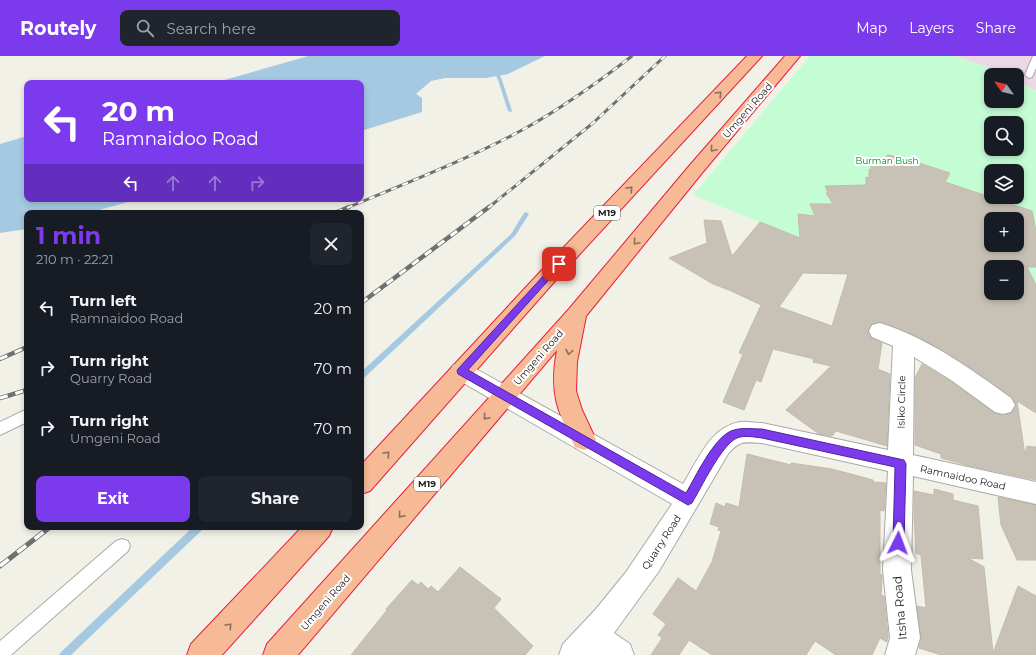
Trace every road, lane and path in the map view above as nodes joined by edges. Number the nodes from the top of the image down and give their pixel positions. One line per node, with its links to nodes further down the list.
1 (755, 56): 8 (highway, M19, one-way to 1)
2 (793, 56): 5 (highway, Umgeni Road / M19, one-way to 5)
3 (1036, 58): 4 (lane)
4 (1029, 75)
5 (576, 314): 9 (highway, Umgeni Road / M19); 13 (highway, one-way to 13)
6 (880, 331): 7 (street)
7 (904, 341): 10 (street); 14 (street, Isiko Circle)
8 (461, 371): 9 (street); 15 (highway, M19, one-way to 8)
9 (505, 395): 13 (street); 23 (highway, Umgeni Road / M19, one-way to 23)
10 (1003, 405)
11 (24, 417): 12 (lane)
12 (0, 429)
13 (584, 440): 17 (street)
14 (900, 464): 16 (street, Ramnaidoo Road); 17 (street, Ramnaidoo Road); 25 (street, Itsha Road)
15 (364, 480)
16 (1036, 493)
17 (688, 500): 20 (street, Quarry Road)
18 (317, 530): 22 (highway, one-way to 18)
19 (122, 546): 21 (lane)
20 (583, 646): 24 (street)
21 (0, 653)
22 (202, 655)
23 (278, 655)
24 (619, 655)
25 (900, 655)

